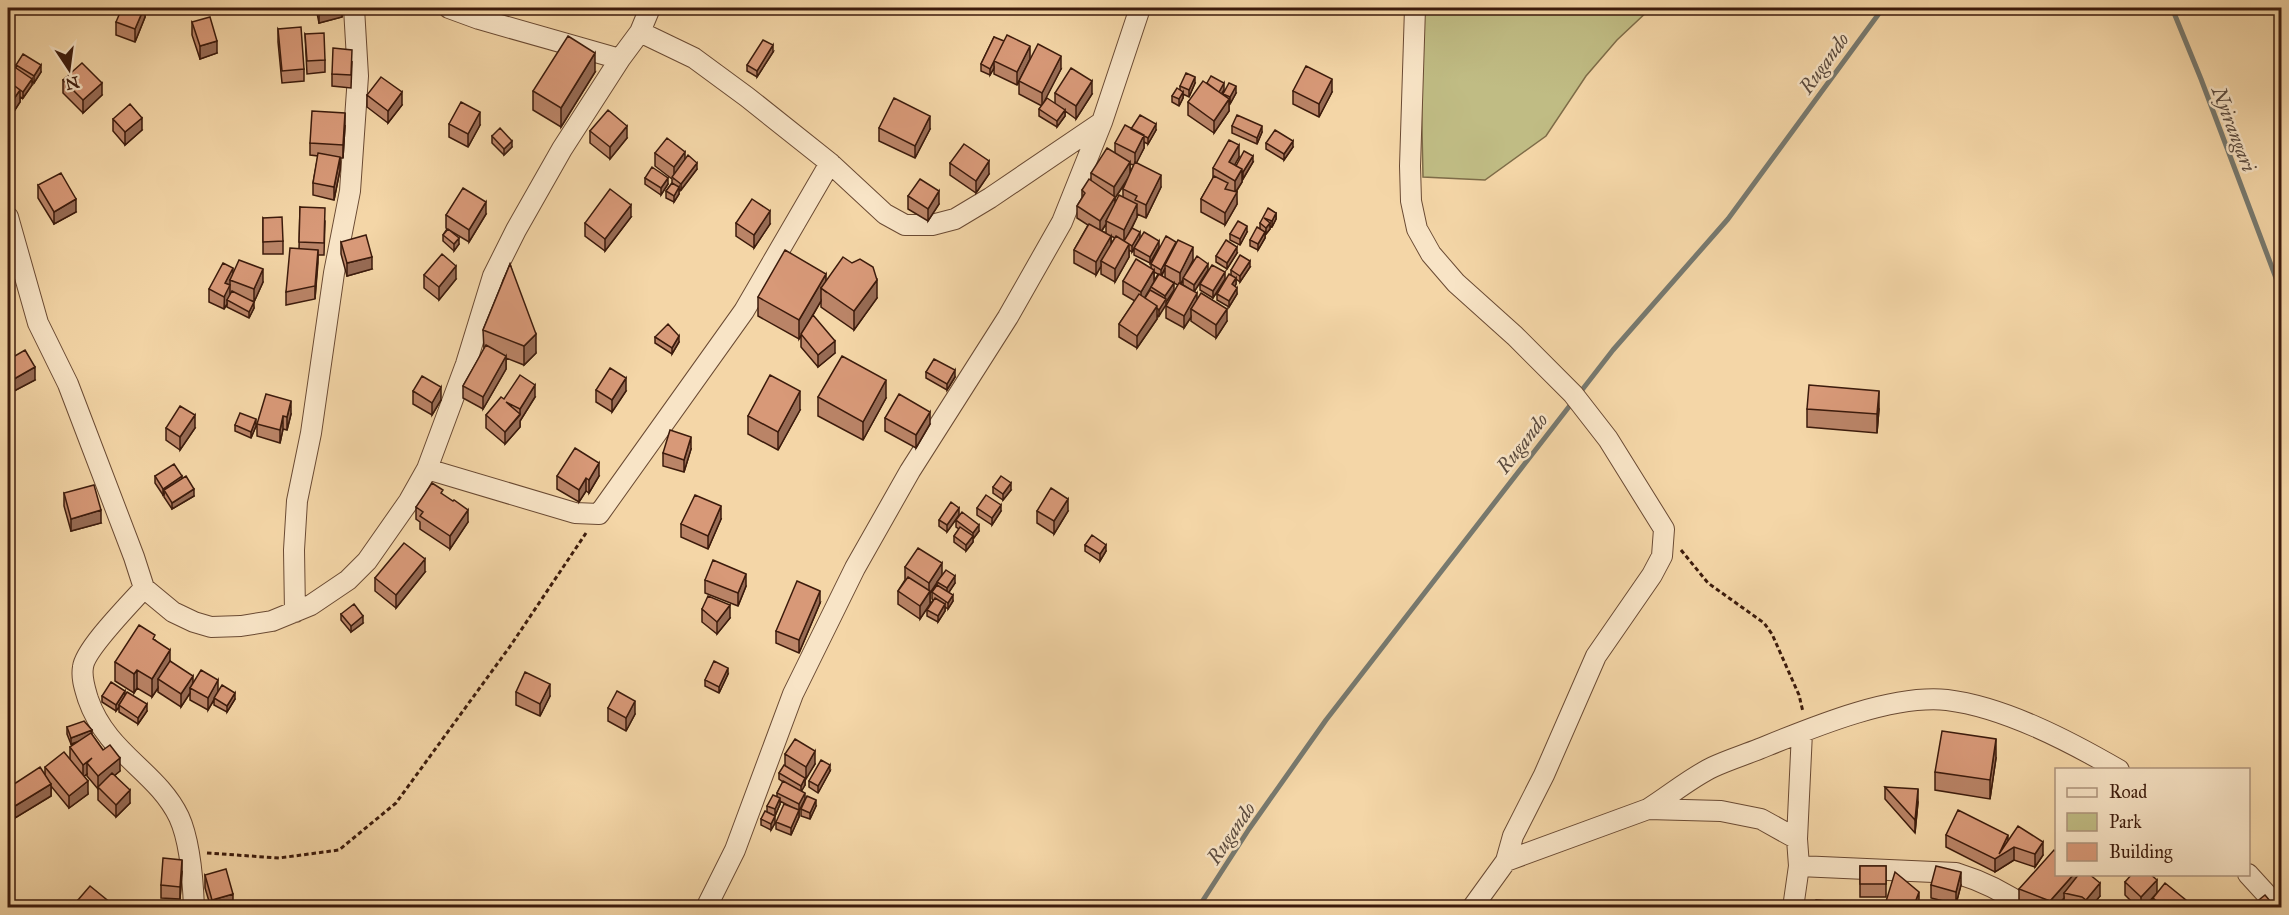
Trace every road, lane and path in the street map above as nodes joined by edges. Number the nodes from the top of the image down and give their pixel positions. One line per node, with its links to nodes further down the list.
1 (354, 8): 15 (street)
2 (449, 8): 7 (street)
3 (650, 8): 6 (street)
4 (1140, 8): 8 (street)
5 (1415, 8): 13 (street)
6 (640, 32): 7 (street); 9 (street)
7 (620, 59): 11 (street)
8 (1102, 122): 9 (street); 25 (street)
9 (830, 163): 12 (street)
10 (8, 217): 14 (street)
11 (427, 470): 12 (street); 15 (street)
12 (599, 514): 20 (path)
13 (1664, 530): 16 (path); 21 (street)
14 (144, 588): 15 (street); 20 (street)
15 (295, 612)
16 (1802, 732): 17 (street); 18 (street); 19 (street)
17 (2115, 768)
18 (1648, 809): 19 (street); 21 (street)
19 (1797, 839): 22 (street)
20 (188, 851): 24 (street)
21 (1506, 861): 26 (street)
22 (1799, 866): 27 (street); 28 (street)
23 (2250, 876): 29 (street)
24 (194, 908)
25 (706, 908)
26 (1472, 908)
27 (1794, 908)
28 (2027, 908)
29 (2279, 908)

